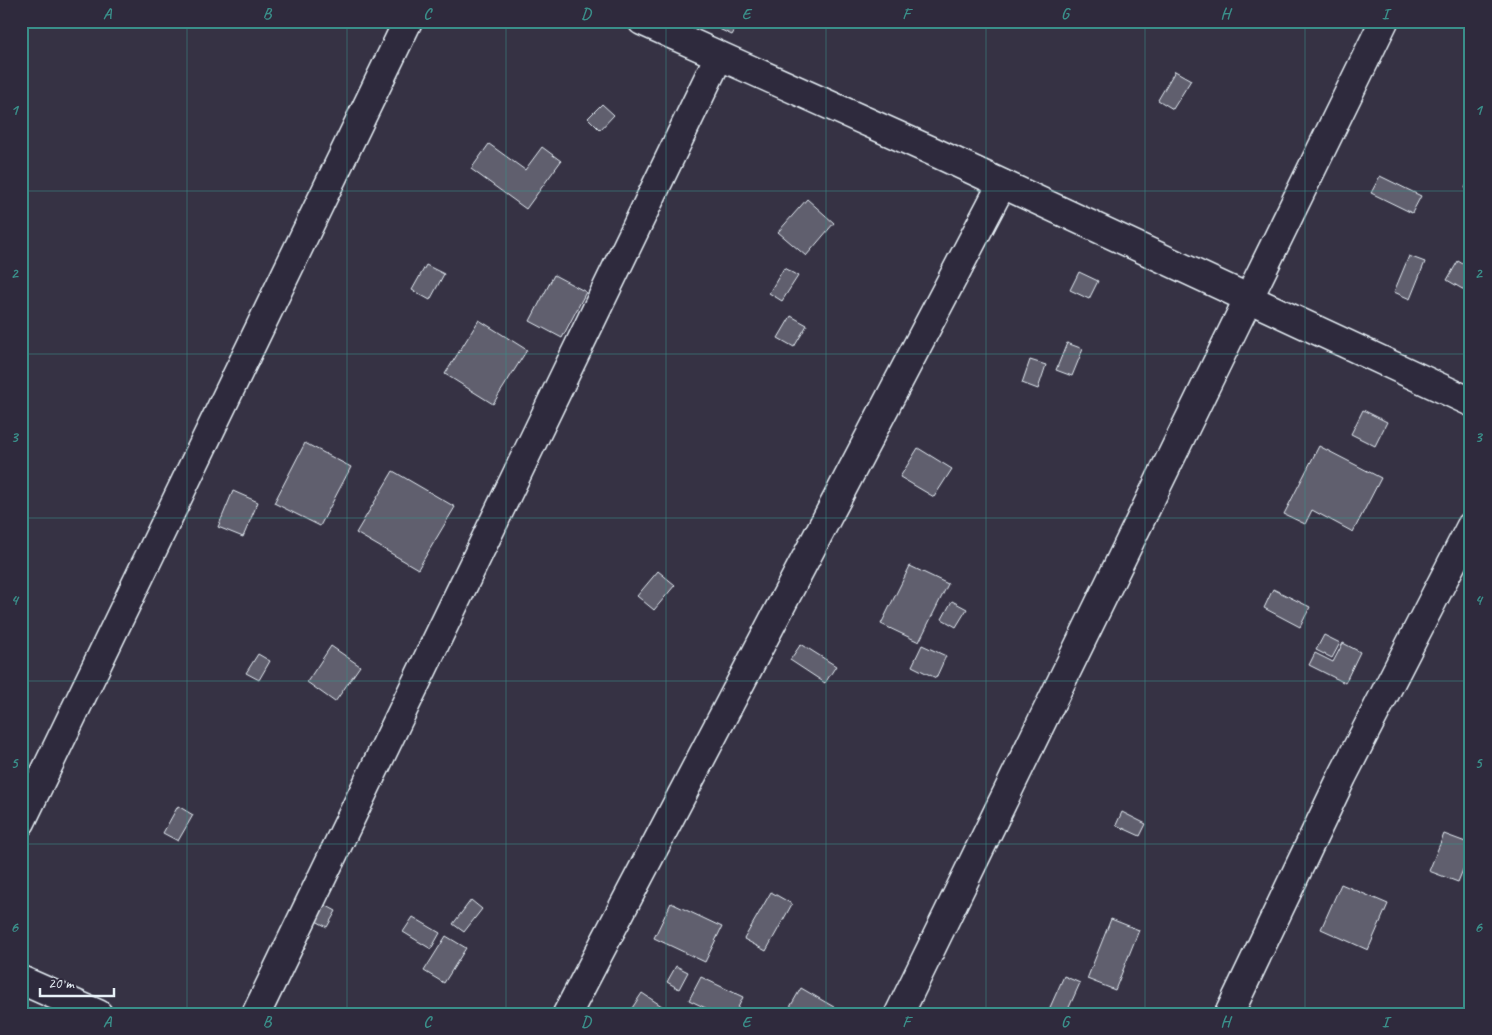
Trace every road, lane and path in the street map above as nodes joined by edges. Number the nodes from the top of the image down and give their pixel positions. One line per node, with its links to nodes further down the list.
1 (408, 21): 9 (street)
2 (642, 21): 4 (street)
3 (1384, 21): 6 (street)
4 (719, 56): 5 (street); 13 (street)
5 (1002, 184): 6 (street); 14 (street)
6 (1248, 298): 7 (street); 15 (street)
7 (1471, 402)
8 (1471, 526): 16 (street)
9 (21, 822)
10 (21, 980): 11 (street)
11 (57, 1006): 12 (street)
12 (98, 1014)
13 (256, 1014)
14 (567, 1014)
15 (898, 1014)
16 (1229, 1014)

